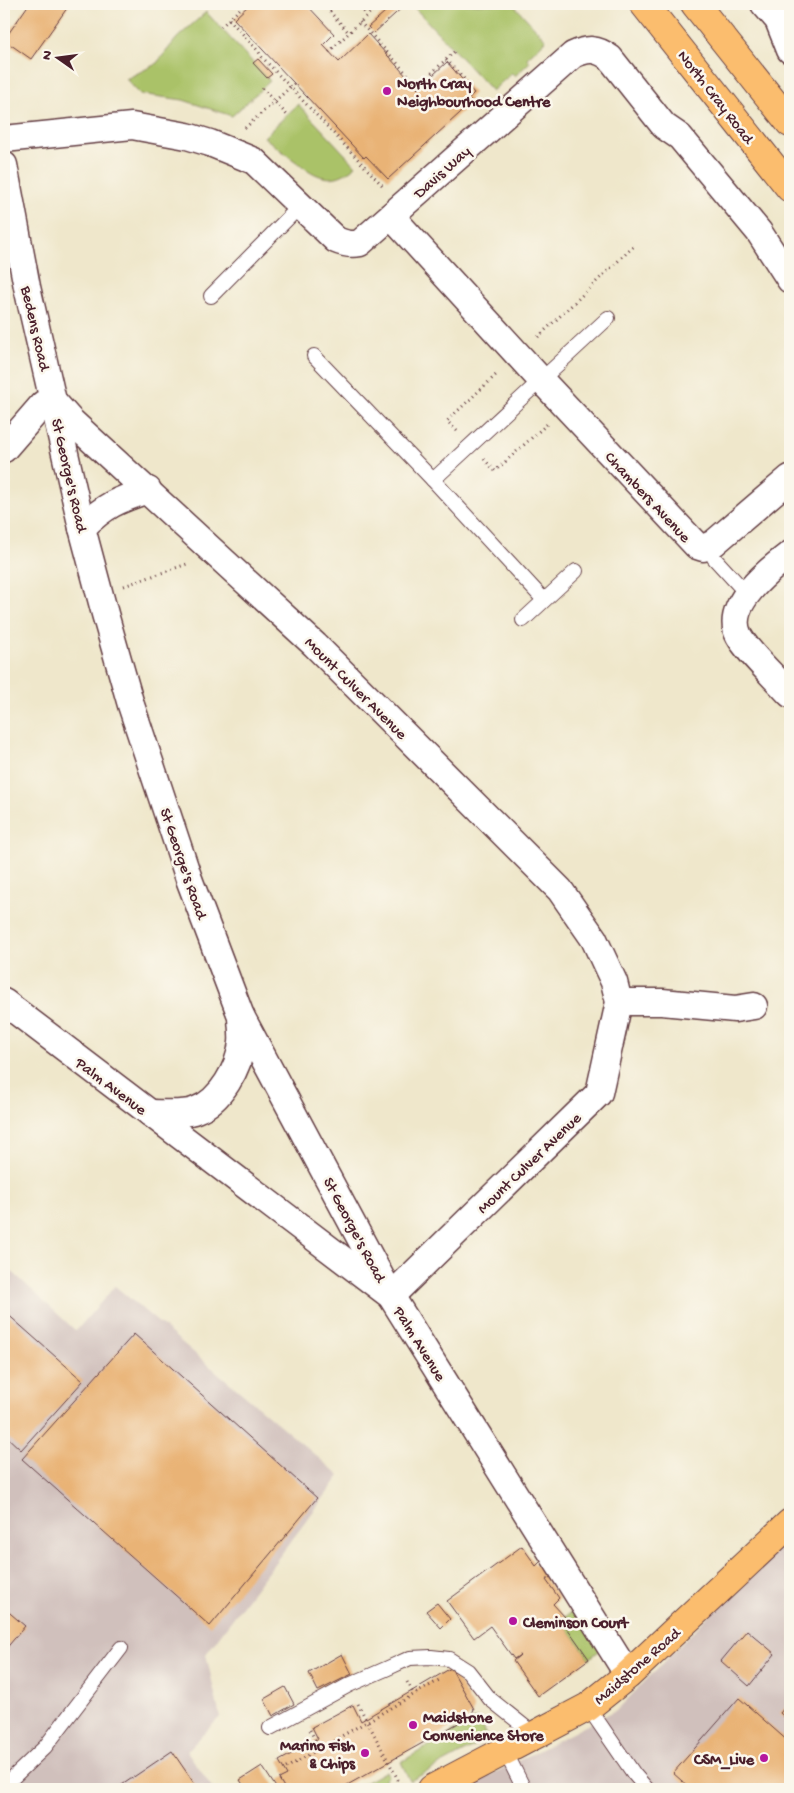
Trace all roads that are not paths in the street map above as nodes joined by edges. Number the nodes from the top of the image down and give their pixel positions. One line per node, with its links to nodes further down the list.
1 (644, 4): 8 (main road, North Cray Road)
2 (696, 4): 5 (main road)
3 (764, 4): 4 (street)
4 (790, 50)
5 (790, 123)
6 (4, 139): 9 (street, Davis Way)
7 (4, 165): 16 (street, Bedens Road)
8 (790, 188)
9 (301, 205): 10 (street, Davis Way); 12 (lane)
10 (391, 216): 11 (street, Davis Way); 15 (street, Chambers Avenue)
11 (790, 280)
12 (212, 296)
13 (608, 318): 15 (lane)
14 (314, 356): 19 (lane)
15 (541, 380): 19 (lane); 22 (street, Chambers Avenue)
16 (54, 402): 17 (street); 20 (street, Mount Culver Avenue); 21 (street, St George's Road)
17 (4, 449)
18 (790, 478): 22 (street, Chambers Avenue)
19 (433, 480): 26 (lane)
20 (148, 490): 21 (street); 30 (street, Mount Culver Avenue)
21 (82, 528): 32 (street, St George's Road)
22 (709, 546): 25 (lane)
23 (790, 554): 25 (street)
24 (576, 571): 26 (lane)
25 (747, 594): 28 (street)
26 (544, 600): 27 (lane)
27 (523, 620)
28 (790, 694)
29 (4, 1002): 33 (street, Palm Avenue)
30 (619, 1002): 31 (street); 34 (street, Mount Culver Avenue)
31 (754, 1006)
32 (241, 1016): 33 (street); 34 (street, St George's Road)
33 (150, 1113): 34 (street, Palm Avenue)
34 (391, 1296): 37 (street, Palm Avenue)
35 (790, 1523): 37 (main road, Maidstone Road)
36 (121, 1648): 42 (lane)
37 (628, 1675): 38 (main road, Maidstone Road)
38 (588, 1707): 40 (main road, Maidstone Road); 45 (lane)
39 (270, 1728): 40 (lane)
40 (535, 1735): 41 (main road, Maidstone Road)
41 (505, 1751): 43 (main road, Maidstone Road); 44 (lane)
42 (4, 1786)
43 (432, 1789)
44 (524, 1789)
45 (647, 1789)

